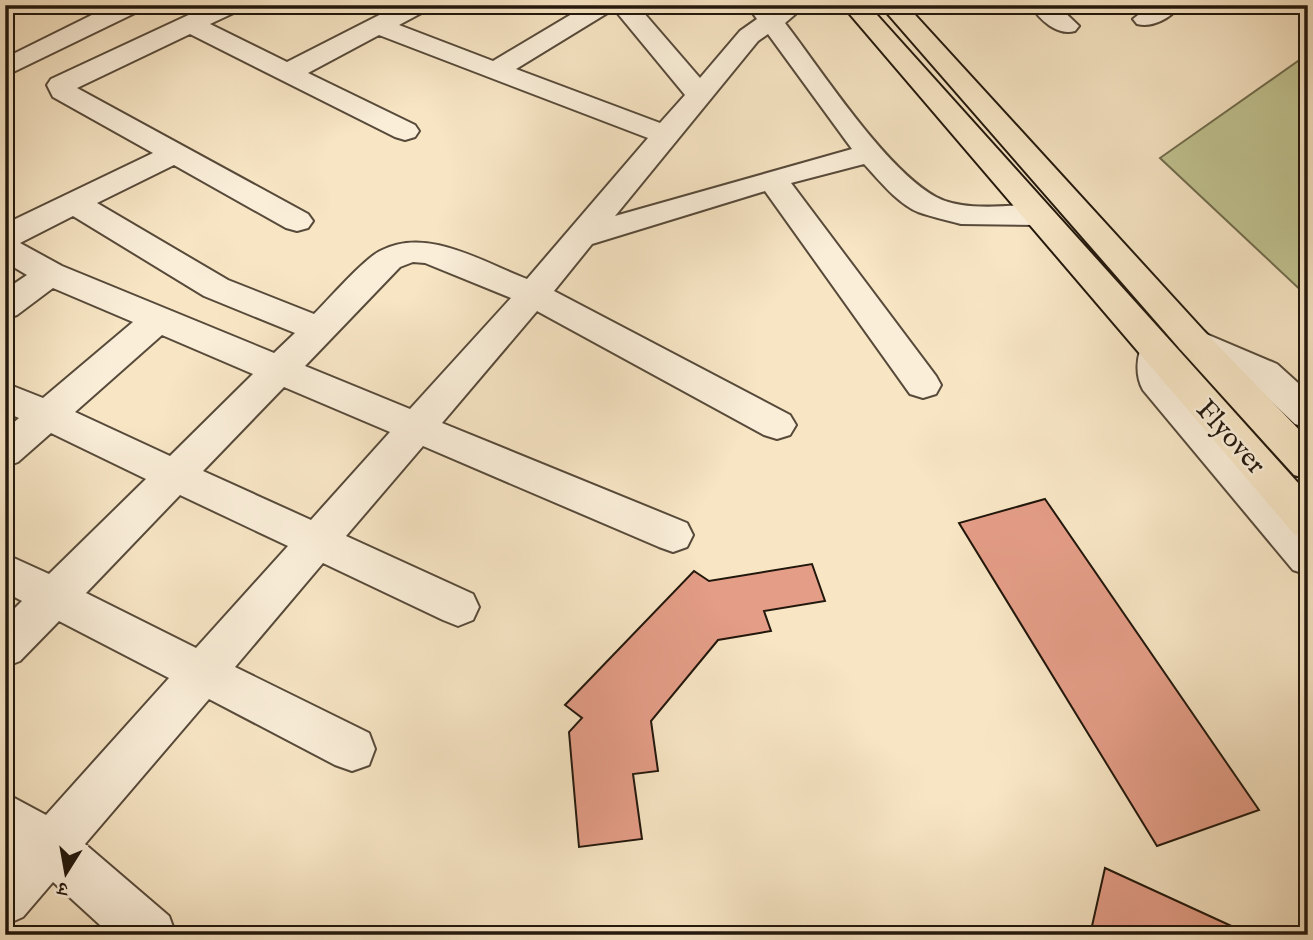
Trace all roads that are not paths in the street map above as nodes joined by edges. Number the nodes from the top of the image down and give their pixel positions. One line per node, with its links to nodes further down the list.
1 (231, 5): 12 (street)
2 (418, 5): 13 (street)
3 (606, 5): 17 (street)
4 (624, 5): 19 (street)
5 (854, 5): 26 (main road, Flyover)
6 (892, 5): 36 (main road, Flyover)
7 (1042, 5): 14 (street)
8 (1168, 5): 11 (street)
9 (125, 6): 15 (street); 16 (street)
10 (775, 11): 19 (street); 23 (street)
11 (1146, 19)
12 (189, 24): 15 (street); 18 (street)
13 (378, 26): 17 (street); 18 (street)
14 (1066, 26)
15 (162, 37): 22 (street)
16 (5, 68)
17 (495, 71): 21 (street)
18 (287, 73): 20 (street)
19 (700, 94): 21 (street)
20 (405, 131)
21 (665, 135): 29 (street)
22 (177, 152): 25 (street); 27 (street)
23 (870, 153): 24 (street); 26 (street)
24 (772, 179): 29 (street); 39 (street)
25 (74, 203): 28 (street); 35 (street)
26 (1037, 215): 37 (main road, Flyover)
27 (297, 221)
28 (5, 237)
29 (578, 237): 32 (street)
30 (5, 248): 31 (street)
31 (50, 274): 33 (street); 34 (street)
32 (533, 294): 35 (street); 43 (street); 44 (street)
33 (5, 307)
34 (158, 319): 38 (street); 42 (street)
35 (317, 329): 38 (street)
36 (1192, 340): 41 (street); 46 (main road, Flyover)
37 (1156, 351): 48 (main road, Flyover); 51 (street)
38 (280, 370): 44 (street); 47 (street)
39 (923, 385)
40 (5, 396): 42 (street)
41 (1308, 414)
42 (48, 415): 45 (street); 47 (street)
43 (776, 425)
44 (416, 427): 49 (street); 50 (street)
45 (5, 452)
46 (1308, 464)
47 (176, 475): 50 (street); 53 (street)
48 (1308, 522)
49 (673, 535)
50 (317, 541): 54 (street); 56 (street)
51 (1308, 558)
52 (5, 572): 53 (street)
53 (55, 597): 55 (street); 56 (street)
54 (458, 607)
55 (5, 647)
56 (204, 673): 57 (street); 59 (street)
57 (352, 748)
58 (5, 817): 59 (street)
59 (51, 847): 60 (street); 61 (street)
60 (5, 900)
61 (150, 935)

